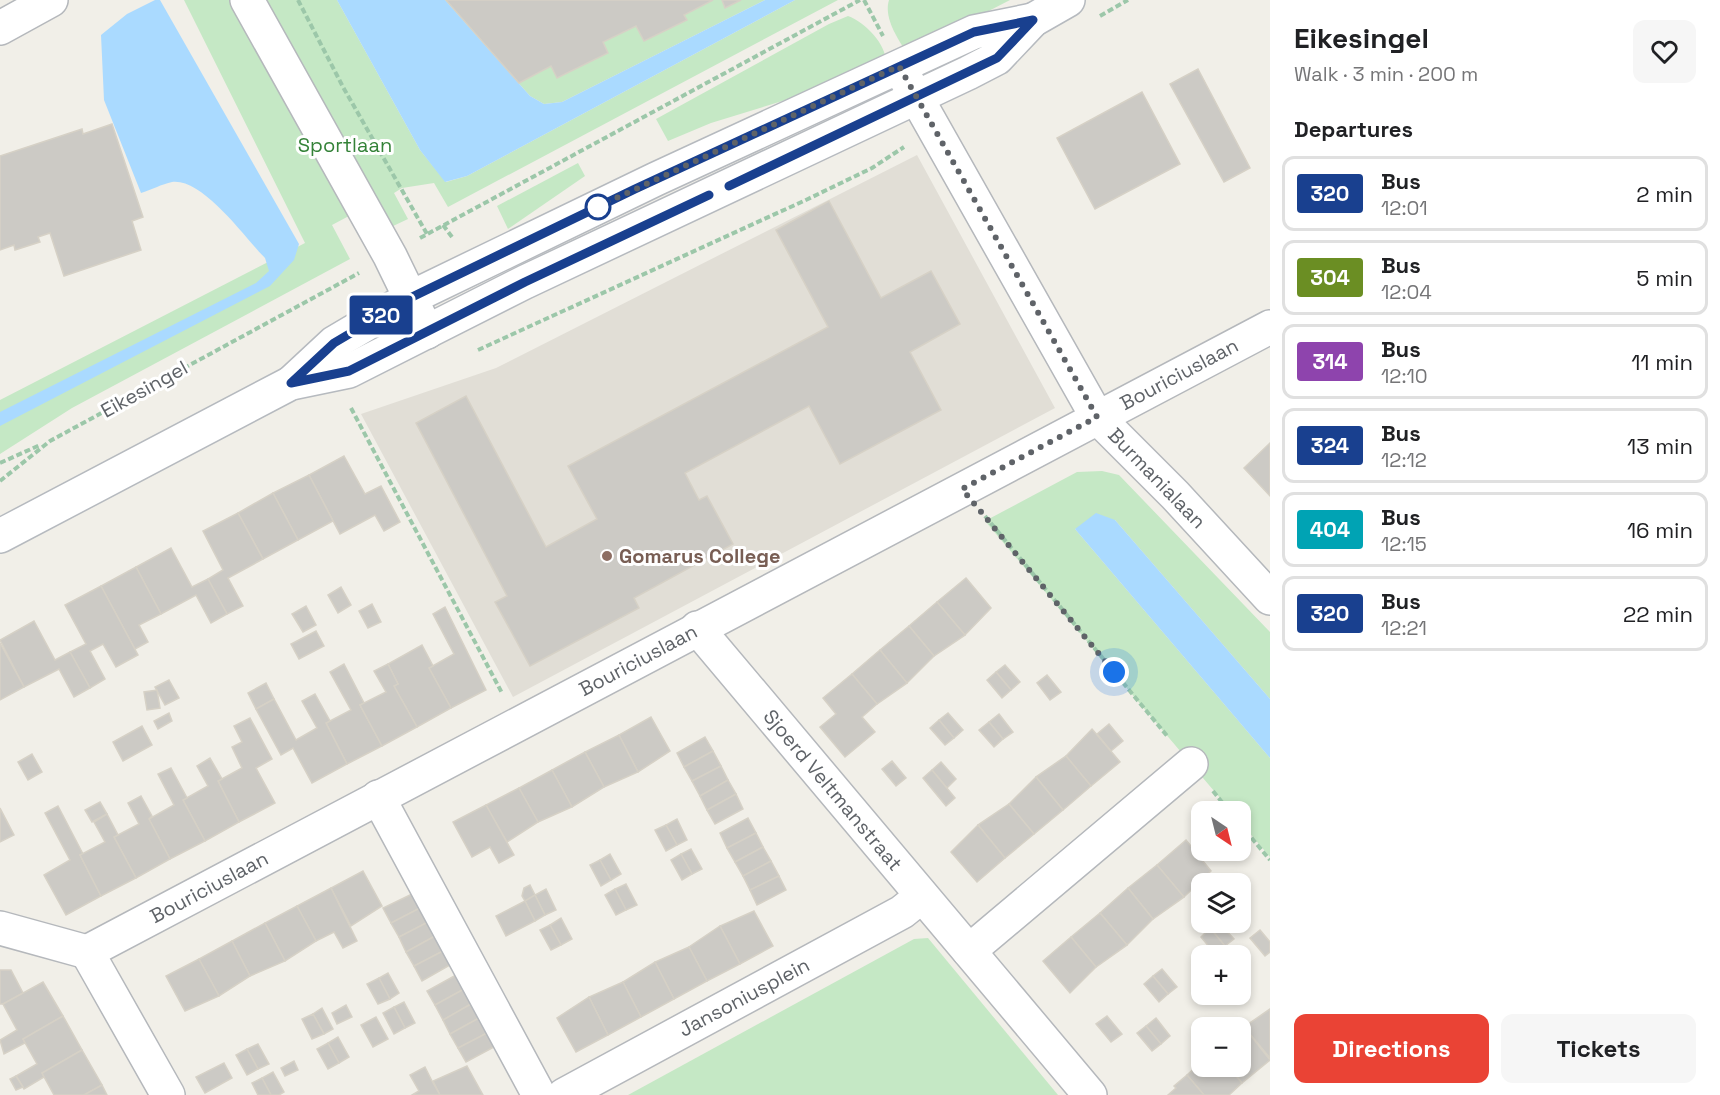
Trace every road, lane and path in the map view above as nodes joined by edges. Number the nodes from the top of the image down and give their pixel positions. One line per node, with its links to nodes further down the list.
1 (51, 0): 7 (street)
2 (247, 0): 12 (street)
3 (298, 0): 11 (path)
4 (860, 0): 10 (path)
5 (1068, 0): 6 (street)
6 (1033, 20): 8 (street); 9 (street)
7 (0, 28)
8 (899, 66): 9 (street, Burmanialaan); 13 (street)
9 (916, 98): 15 (street); 18 (street, Burmanialaan)
10 (442, 225)
11 (428, 234)
12 (390, 256): 13 (street); 19 (path, Eikesingel)
13 (410, 298): 15 (street); 16 (street)
14 (1270, 327): 18 (street, Bouriciuslaan)
15 (427, 332): 16 (street)
16 (291, 383): 23 (street)
17 (350, 406): 26 (path)
18 (1097, 417): 22 (street, Bouriciuslaan); 24 (street, Burmanialaan)
19 (50, 441): 20 (path); 21 (path, Eikesingel)
20 (0, 463)
21 (0, 481)
22 (962, 489): 25 (street, Bouriciuslaan); 27 (path)
23 (0, 536)
24 (1270, 598)
25 (698, 628): 26 (street, Bouriciuslaan); 32 (street, Sjoerd Veltmanstraat)
26 (518, 723): 28 (street, Bouriciuslaan)
27 (1191, 764): 29 (path); 34 (street)
28 (378, 797): 35 (street, Bouriciuslaan); 37 (street)
29 (1221, 801)
30 (1251, 837): 31 (path)
31 (1270, 860)
32 (922, 896): 34 (street, Sjoerd Veltmanstraat); 38 (street, Jansoniusplein)
33 (0, 928): 35 (street)
34 (969, 951): 39 (street, Sjoerd Veltmanstraat)
35 (87, 952): 36 (street)
36 (168, 1095)
37 (539, 1095)
38 (564, 1095)
39 (1090, 1095)

